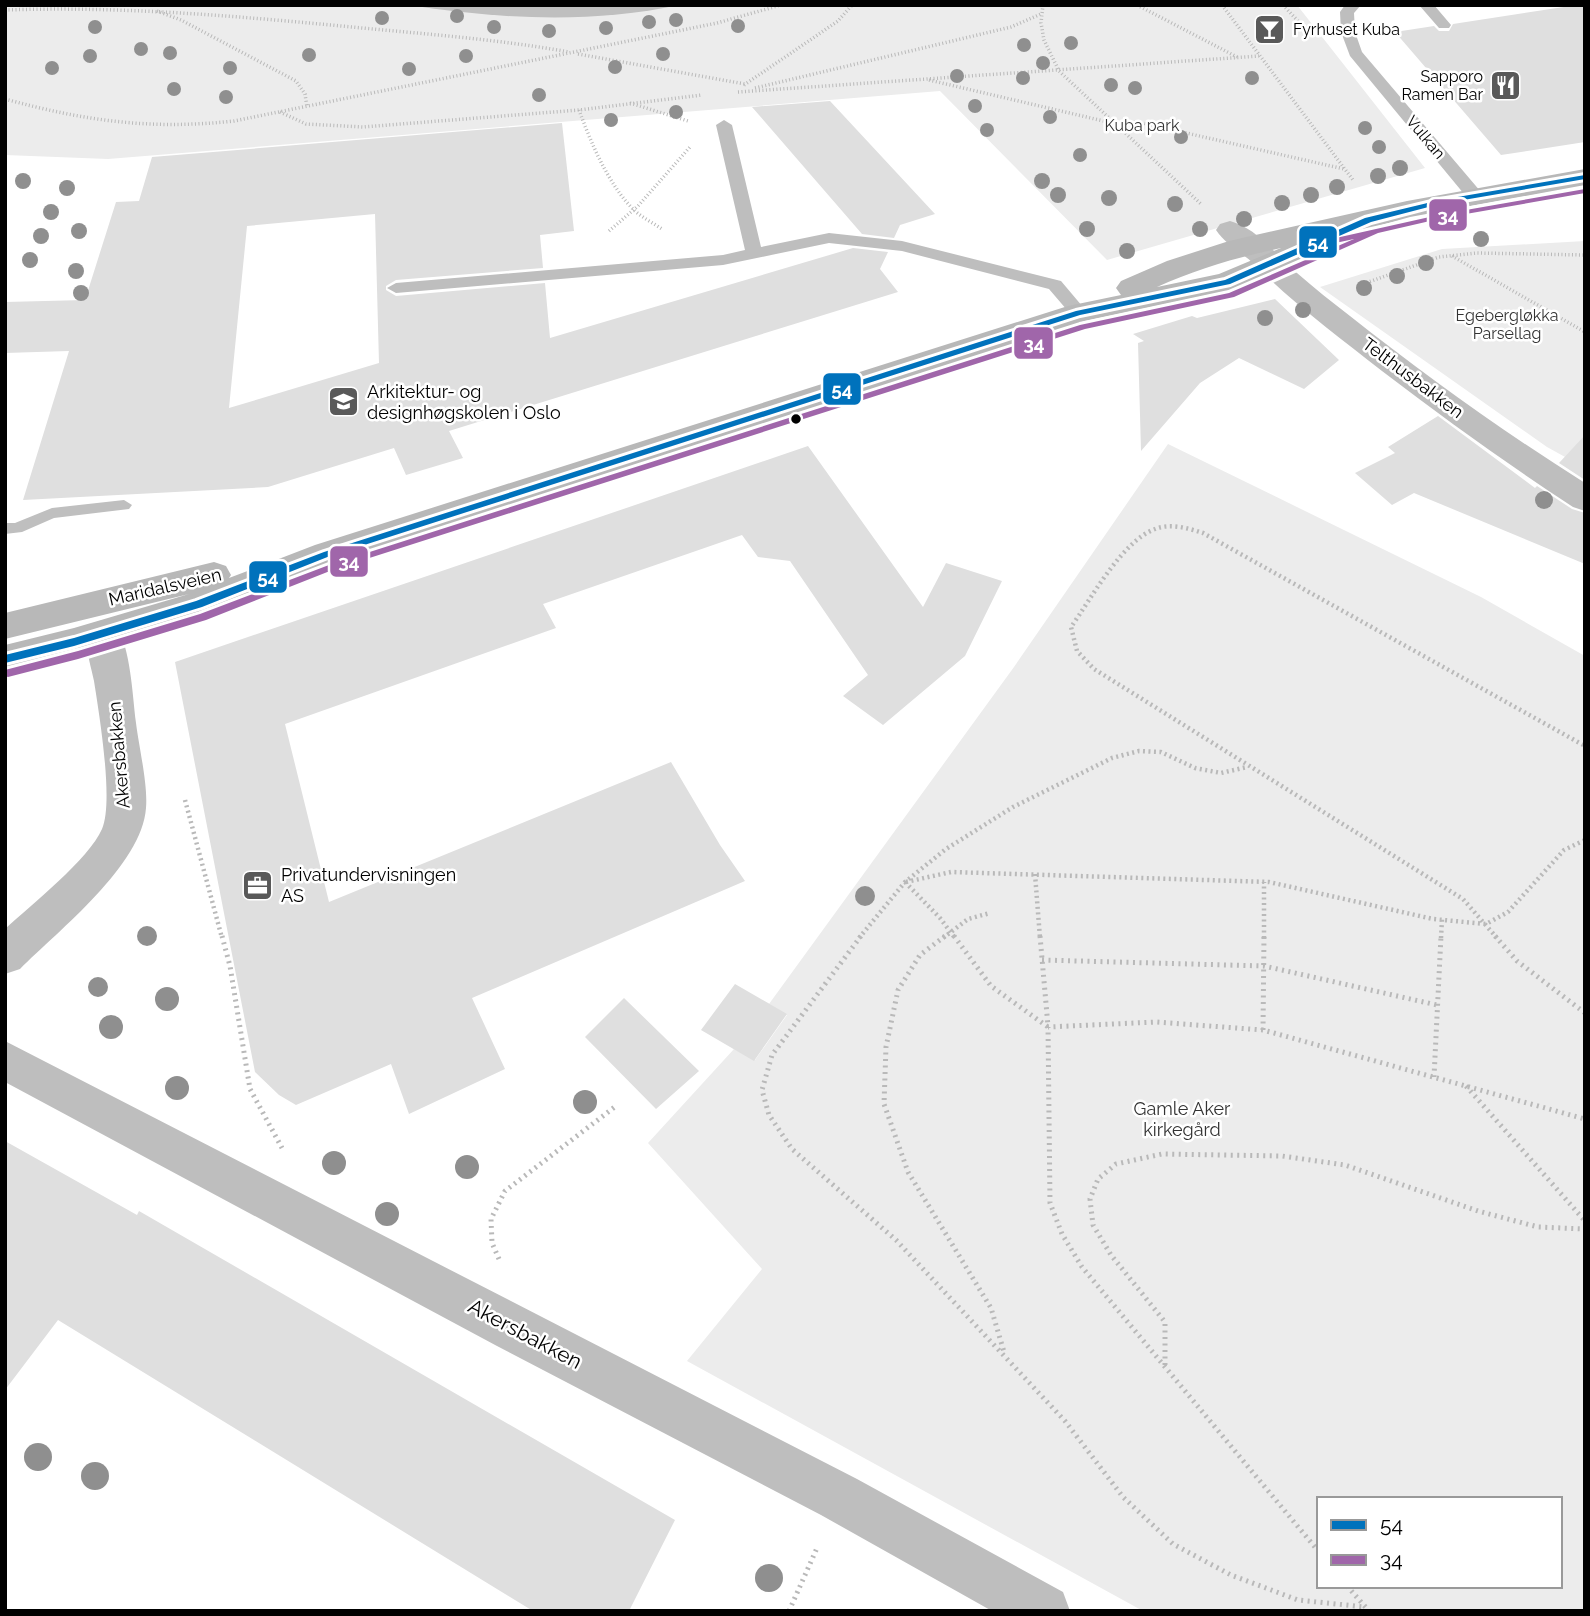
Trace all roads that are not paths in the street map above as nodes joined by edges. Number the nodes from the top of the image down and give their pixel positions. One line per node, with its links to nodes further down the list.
1 (1354, 5): 6 (lane, Vulkan)
2 (1426, 5): 3 (lane)
3 (1444, 25)
4 (724, 125): 8 (lane)
5 (1585, 177): 6 (main road, Maridalsveien)
6 (1475, 196): 7 (main road, Maridalsveien)
7 (1250, 247): 10 (main road, Maridalsveien); 11 (street, Telthusbakken)
8 (754, 254): 9 (lane); 10 (lane)
9 (396, 288)
10 (1079, 313): 12 (main road, Maridalsveien)
11 (1585, 499)
12 (327, 554): 13 (main road, Maridalsveien); 14 (main road, Maridalsveien)
13 (5, 626)
14 (103, 633): 15 (main road, Maridalsveien); 16 (street, Akersbakken)
15 (5, 659)
16 (5, 956)
17 (5, 1060): 18 (street, Akersbakken)
18 (1044, 1611)

